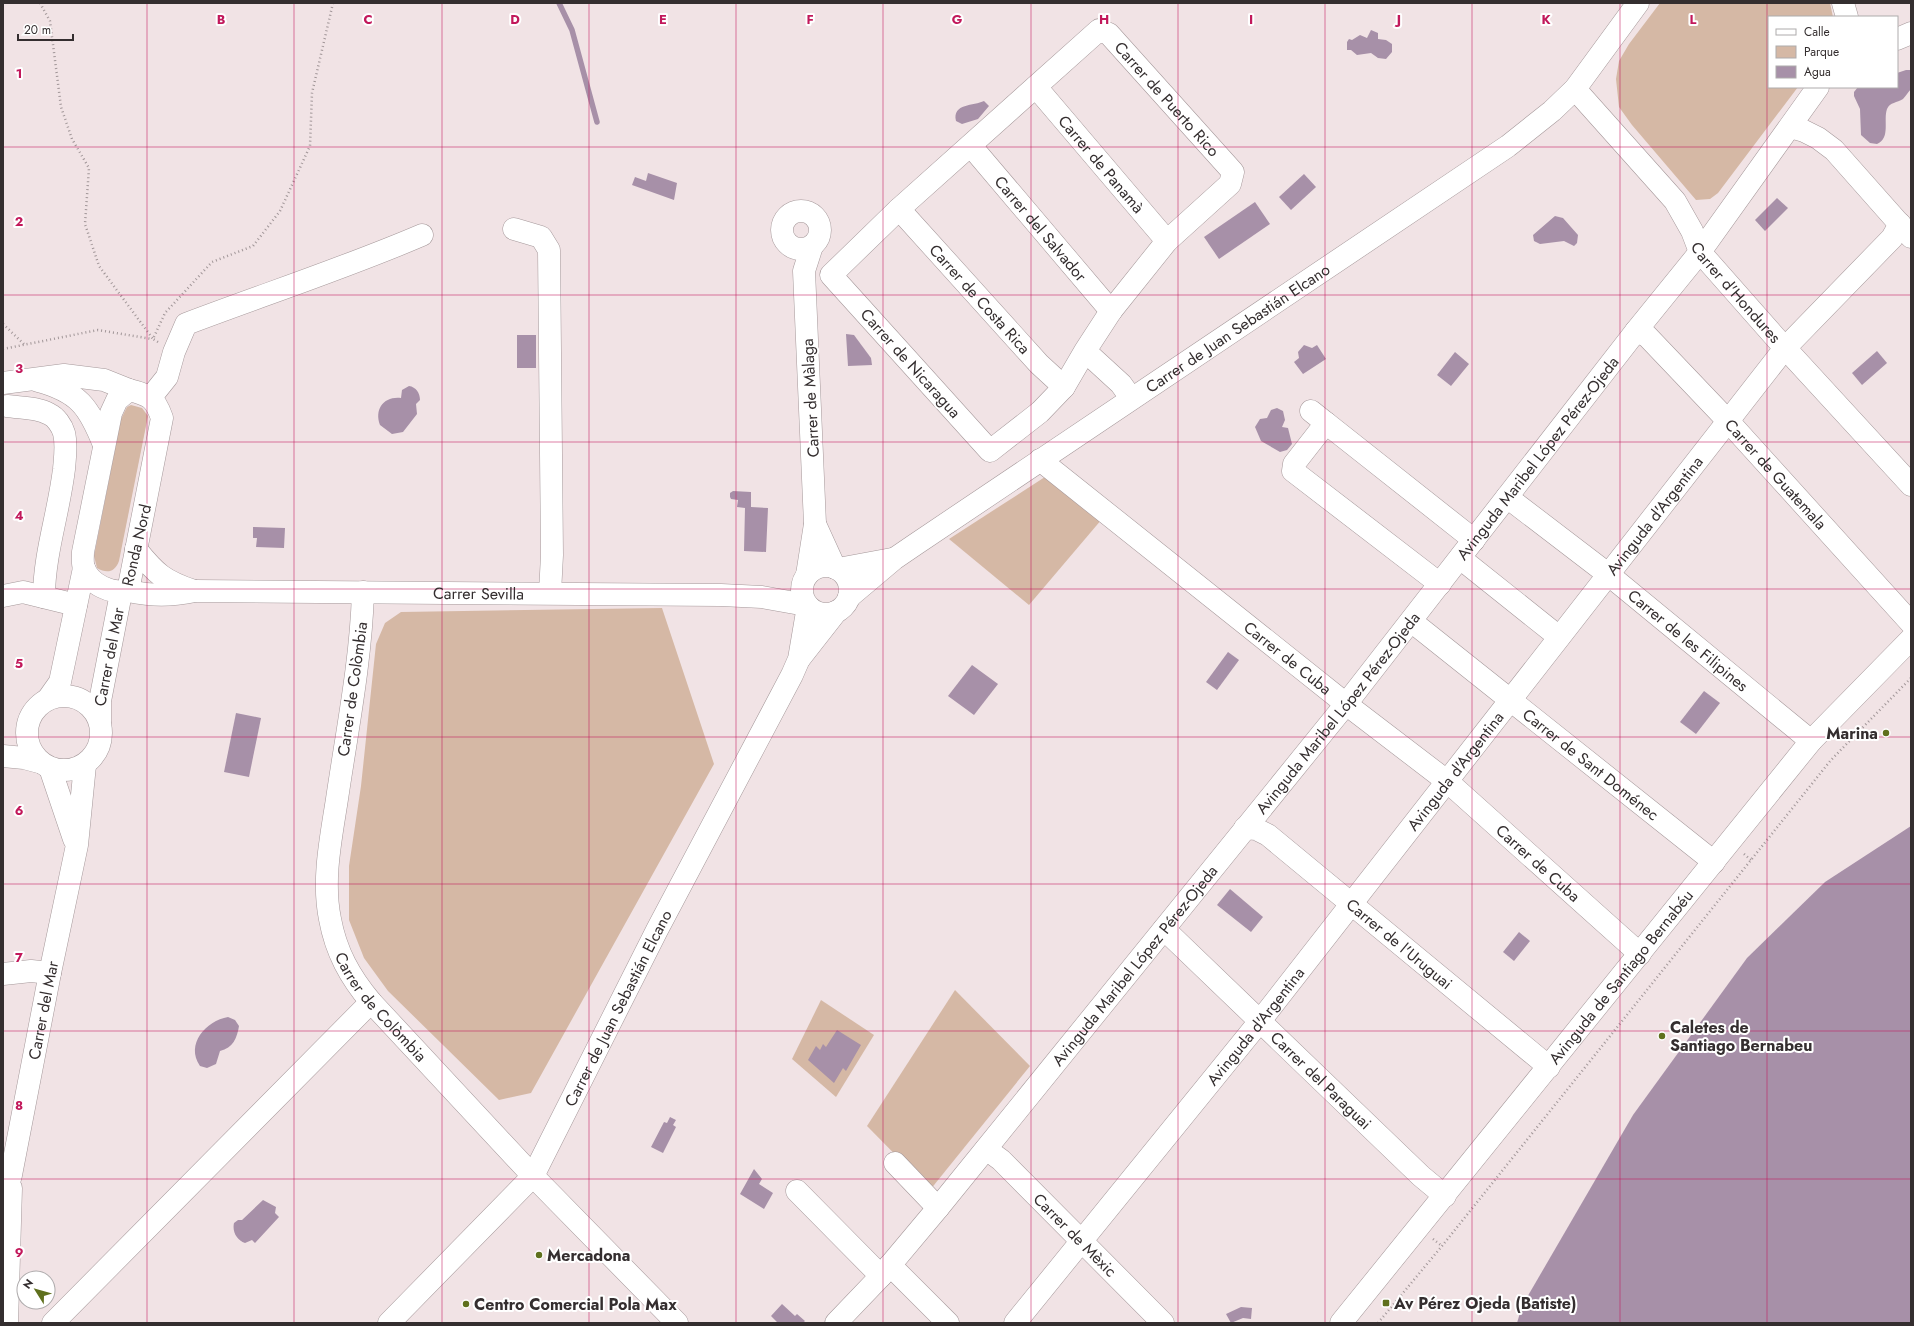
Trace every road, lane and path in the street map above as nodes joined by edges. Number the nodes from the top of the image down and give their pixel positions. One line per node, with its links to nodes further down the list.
1 (40, 3): 25 (path)
2 (333, 3): 25 (path)
3 (1638, 3): 10 (street, Carrer de Juan Sebastián Elcano)
4 (1843, 3): 5 (street)
5 (1847, 16)
6 (1911, 33): 7 (street)
7 (1898, 40)
8 (1036, 88): 12 (street); 17 (street, Carrer de Panamà); 17 (street, Carrer de Puerto Rico)
9 (1817, 88): 11 (street, Avinguda Maribel López Pérez-Ojeda)
10 (1575, 89): 20 (street, Carrer d'Hondures); 36 (street, Carrer de Juan Sebastián Elcano)
11 (1790, 128): 15 (street); 20 (street, Avinguda Maribel López Pérez-Ojeda)
12 (971, 146): 13 (street); 22 (street, Carrer del Salvador)
13 (899, 209): 33 (street, Carrer de Costa Rica); 33 (street, Carrer de Nicaragua)
14 (514, 229): 56 (street)
15 (1905, 231): 27 (street, Avinguda d'Argentina)
16 (422, 235): 30 (street)
17 (1167, 241): 22 (street)
18 (788, 243): 19 (street); 19 (street); 21 (street, Carrer de Màlaga)
19 (812, 246): 21 (street, Carrer de Màlaga)
20 (1700, 252): 24 (street, Avinguda Maribel López Pérez-Ojeda); 27 (street, Carrer d'Hondures)
21 (804, 271): 43 (street, Carrer de Màlaga)
22 (1111, 311): 29 (street)
23 (3, 324): 26 (path)
24 (1636, 331): 38 (street, Carrer de Guatemala); 42 (street, Avinguda Maribel López Pérez-Ojeda)
25 (153, 339): 26 (path); 30 (path)
26 (25, 345): 28 (path)
27 (1785, 348): 38 (street, Avinguda d'Argentina); 41 (street, Carrer d'Hondures)
28 (3, 349)
29 (1085, 351): 33 (street); 36 (street)
30 (174, 352): 35 (street)
31 (29, 378): 32 (street); 34 (street); 39 (street)
32 (3, 383)
33 (1064, 387)
34 (129, 390): 35 (street); 39 (street)
35 (151, 397): 45 (street, Ronda Nord)
36 (1131, 398): 40 (street, Carrer de Juan Sebastián Elcano)
37 (7, 406): 58 (street)
38 (1728, 421): 50 (street, Avinguda d'Argentina); 64 (street, Carrer de Guatemala)
39 (104, 445): 48 (street)
40 (1040, 460): 47 (street, Carrer de Juan Sebastián Elcano); 71 (street, Carrer de Cuba)
41 (1911, 485)
42 (1507, 497): 44 (street, Avinguda Maribel López Pérez-Ojeda); 50 (street, Carrer de les Filipines)
43 (816, 524): 49 (street, Carrer de Màlaga); 51 (street, Carrer de Màlaga)
44 (1474, 540): 46 (street, Avinguda Maribel López Pérez-Ojeda); 52 (street)
45 (136, 550): 53 (street, Carrer Sevilla); 54 (street, Ronda Nord)
46 (1460, 558): 52 (street, Avinguda Maribel López Pérez-Ojeda); 65 (street)
47 (894, 559): 49 (street, Carrer de Juan Sebastián Elcano); 60 (street, Carrer de Juan Sebastián Elcano)
48 (84, 568): 54 (street, Ronda Nord); 61 (street)
49 (837, 569): 51 (street); 60 (street)
50 (1609, 575): 65 (street, Avinguda d'Argentina); 74 (street, Carrer de les Filipines)
51 (805, 578): 59 (street, Carrer Sevilla); 62 (street)
52 (1440, 584): 63 (street, Avinguda Maribel López Pérez-Ojeda)
53 (195, 591): 54 (street, Carrer Sevilla); 55 (street, Carrer Sevilla)
54 (125, 592): 72 (street, Carrer del Mar)
55 (363, 592): 56 (street, Carrer Sevilla); 88 (street, Carrer de Colòmbia)
56 (550, 593): 59 (street, Carrer Sevilla)
57 (3, 595): 58 (street)
58 (44, 597): 61 (street)
59 (762, 597): 62 (street, Carrer Sevilla)
60 (842, 604): 62 (street); 67 (street, Carrer de Juan Sebastián Elcano)
61 (76, 605): 69 (street)
62 (807, 606): 67 (street, Carrer de Juan Sebastián Elcano)
63 (1411, 621): 70 (street, Carrer de Sant Doménec); 71 (street, Avinguda Maribel López Pérez-Ojeda)
64 (1911, 623)
65 (1559, 637): 70 (street, Avinguda d'Argentina)
66 (1911, 639): 74 (street, Avinguda de Santiago Bernabéu)
67 (799, 659): 94 (street, Carrer de Juan Sebastián Elcano)
68 (1911, 678): 110 (path)
69 (48, 699): 72 (street); 73 (street)
70 (1511, 700): 79 (street, Avinguda d'Argentina); 82 (street, Carrer de Sant Doménec)
71 (1346, 704): 79 (street, Carrer de Cuba); 80 (street, Avinguda Maribel López Pérez-Ojeda)
72 (100, 721): 78 (street)
73 (27, 729): 75 (street); 77 (street)
74 (1811, 741): 82 (street, Avinguda de Santiago Bernabéu)
75 (3, 750)
76 (3, 756): 77 (street)
77 (45, 765): 78 (street); 81 (street)
78 (85, 765): 81 (street, Carrer del Mar)
79 (1448, 782): 83 (street, Avinguda d'Argentina); 85 (street, Carrer de Cuba)
80 (1245, 828): 83 (street, Carrer de l'Uruguai); 84 (street, Avinguda Maribel López Pérez-Ojeda)
81 (77, 845): 86 (street, Carrer del Mar)
82 (1714, 862): 85 (street, Avinguda de Santiago Bernabéu)
83 (1351, 904): 89 (street, Avinguda d'Argentina); 90 (street, Carrer de l'Uruguai)
84 (1164, 929): 89 (street, Carrer del Paraguai); 91 (street, Avinguda Maribel López Pérez-Ojeda)
85 (1640, 954): 90 (street, Avinguda de Santiago Bernabéu)
86 (50, 973): 87 (street); 93 (street, Carrer del Mar)
87 (3, 974)
88 (371, 1002): 94 (street, Carrer de Colòmbia); 102 (street)
89 (1260, 1021): 96 (street, Carrer del Paraguai); 99 (street, Avinguda d'Argentina)
90 (1549, 1067): 96 (street, Avinguda de Santiago Bernabéu)
91 (986, 1149): 98 (street, Avinguda Maribel López Pérez-Ojeda); 99 (street, Carrer de Mèxic)
92 (895, 1162): 98 (street)
93 (11, 1175): 97 (street, Carrer del Mar); 101 (street, Carrer del Mar)
94 (533, 1176): 103 (street, Carrer de Juan Sebastián Elcano); 104 (street, Carrer de Colòmbia)
95 (797, 1191): 100 (street)
96 (1445, 1196): 109 (street, Avinguda de Santiago Bernabéu)
97 (3, 1203)
98 (938, 1208): 100 (street, Avinguda Maribel López Pérez-Ojeda)
99 (1082, 1240): 107 (street, Avinguda d'Argentina); 108 (street, Carrer de Mèxic)
100 (885, 1271): 105 (street, Avinguda Maribel López Pérez-Ojeda); 106 (street)
101 (6, 1323)
102 (53, 1323)
103 (389, 1323)
104 (677, 1323)
105 (836, 1323)
106 (948, 1323)
107 (1015, 1323)
108 (1163, 1323)
109 (1341, 1323)
110 (1378, 1323)

